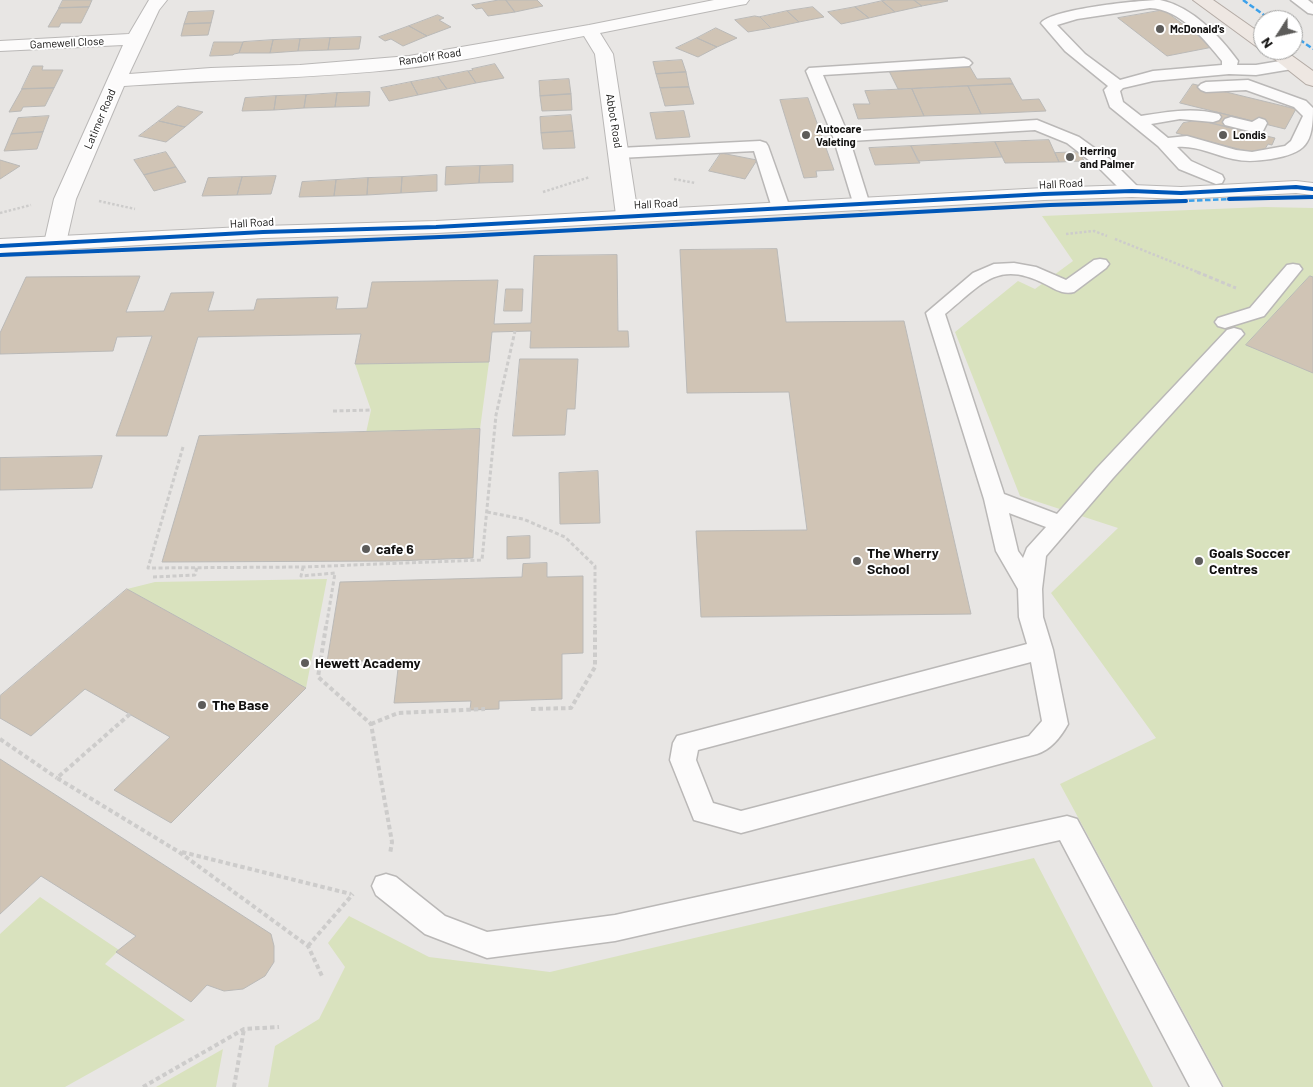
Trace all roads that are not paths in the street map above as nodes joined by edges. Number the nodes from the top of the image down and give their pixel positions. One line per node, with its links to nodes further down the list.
1 (158, 0): 10 (street, Latimer Road)
2 (740, 0): 8 (street, Randolf Road)
3 (1202, 0): 9 (highway)
4 (1228, 0): 7 (highway)
5 (1298, 0): 6 (lane)
6 (1313, 10)
7 (1253, 18)
8 (589, 30): 17 (street, Randolf Road); 28 (street, Abbot Road)
9 (1253, 36)
10 (135, 39): 11 (street, Gamewell Close); 17 (street, Latimer Road)
11 (0, 46)
12 (1285, 60): 19 (lane)
13 (1296, 60): 16 (highway)
14 (964, 63): 26 (lane)
15 (1229, 68): 18 (lane); 18 (lane); 19 (lane)
16 (1313, 80)
17 (116, 81): 36 (street, Latimer Road)
18 (1118, 85): 23 (lane)
19 (1248, 87): 20 (lane); 21 (lane); 27 (lane)
20 (1212, 88)
21 (1277, 104)
22 (1199, 113): 23 (lane)
23 (1137, 122): 27 (lane)
24 (1232, 122): 25 (lane)
25 (1263, 126)
26 (841, 138): 32 (lane); 33 (lane)
27 (1164, 143): 30 (lane)
28 (619, 153): 34 (lane); 35 (street, Abbot Road)
29 (1313, 173): 30 (street, Hall Road)
30 (1216, 179): 32 (street, Hall Road)
31 (1313, 189): 32 (street, Hall Road)
32 (1132, 190): 33 (street, Hall Road)
33 (861, 205): 34 (street, Hall Road)
34 (782, 208): 35 (street, Hall Road)
35 (627, 216): 36 (street, Hall Road)
36 (55, 243): 37 (street, Hall Road)
37 (0, 246)
38 (1100, 264): 40 (lane)
39 (1293, 269): 41 (lane)
40 (995, 499): 41 (lane); 42 (lane)
41 (1061, 524): 42 (lane)
42 (1030, 589): 43 (lane)
43 (1041, 650): 43 (lane)
44 (386, 886): 45 (lane)
45 (1206, 1087)

